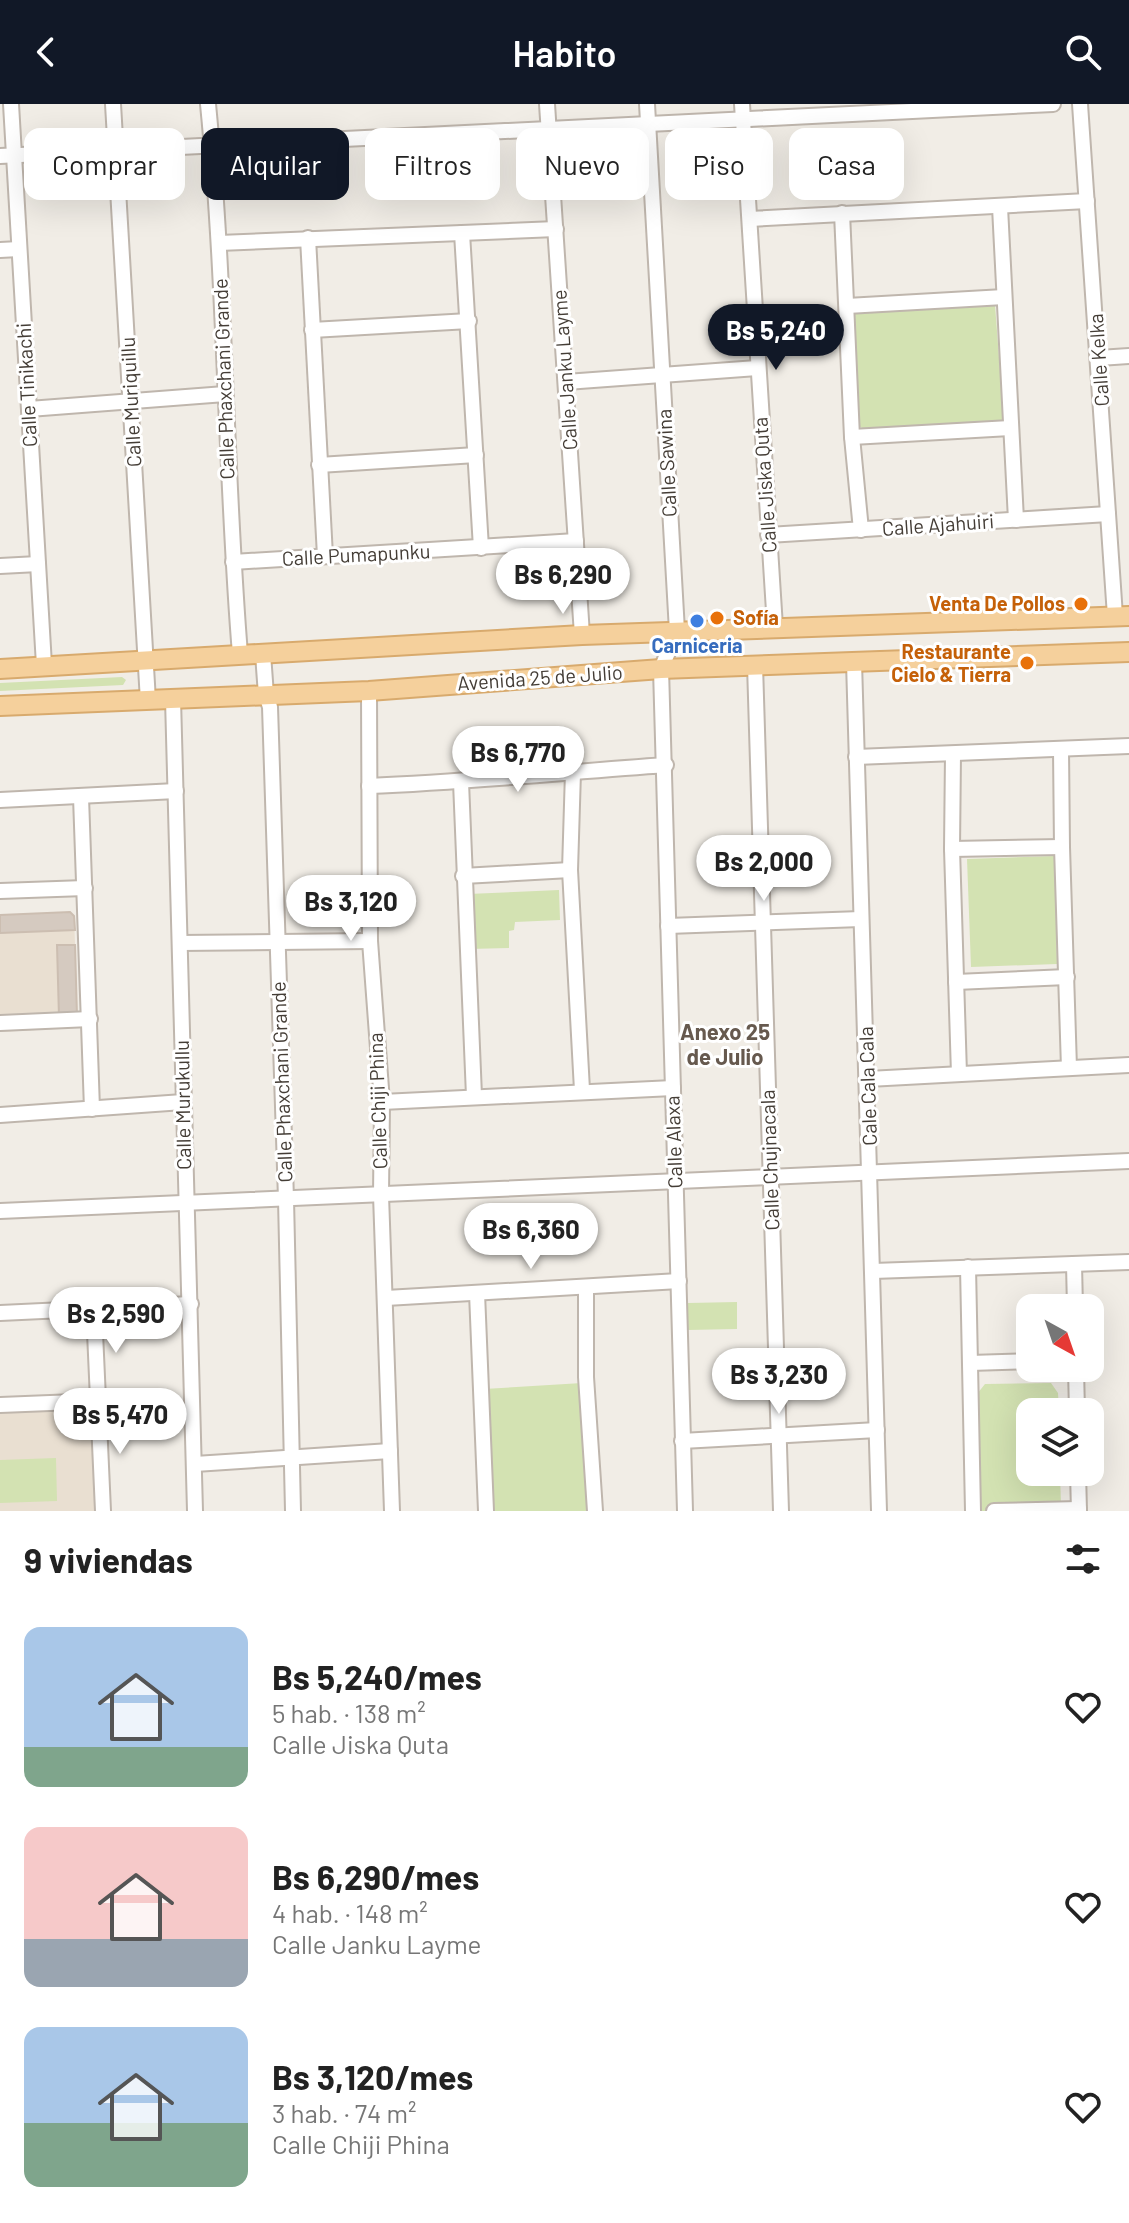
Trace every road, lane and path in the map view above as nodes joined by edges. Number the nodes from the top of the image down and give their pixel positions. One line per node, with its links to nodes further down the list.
1 (11, 104): 16 (street, Calle Tinikachi)
2 (113, 104): 10 (street, Calle Muriquillu)
3 (208, 104): 11 (street, Calle Phaxchani Grande)
4 (547, 104): 12 (street, Calle Janku Layme)
5 (647, 104): 9 (street, Calle Sawina)
6 (1053, 104): 8 (street)
7 (1080, 104): 20 (street, Calle Kelka)
8 (743, 112): 9 (street); 23 (street, Calle Jiska Quta)
9 (648, 124): 13 (street); 37 (street, Calle Sawina)
10 (115, 128)
11 (210, 128)
12 (549, 128)
13 (569, 128)
14 (516, 131): 15 (street)
15 (349, 139)
16 (7, 156): 28 (street, Calle Tinikachi)
17 (119, 200): 40 (street, Calle Muriquillu)
18 (216, 200): 27 (street, Calle Phaxchani Grande)
19 (554, 200): 24 (street, Calle Janku Layme)
20 (1087, 201): 21 (street); 35 (street, Calle Kelka)
21 (1000, 207): 22 (street); 30 (street)
22 (842, 213): 23 (street); 31 (street)
23 (750, 219): 36 (street, Calle Jiska Quta)
24 (556, 229): 25 (street); 38 (street, Calle Janku Layme)
25 (462, 233): 26 (street); 32 (street)
26 (308, 238): 27 (street); 33 (street)
27 (219, 243): 39 (street, Calle Phaxchani Grande)
28 (19, 249): 29 (street); 41 (street, Calle Tinikachi)
29 (0, 250)
30 (1004, 297): 31 (street); 42 (street)
31 (847, 306): 43 (street)
32 (469, 321): 33 (street); 44 (street)
33 (312, 330): 45 (street)
34 (1129, 356): 35 (street)
35 (1099, 358): 46 (street, Calle Kelka)
36 (757, 368): 37 (street); 49 (street, Calle Jiska Quta)
37 (662, 374): 38 (street); 58 (street, Calle Sawina)
38 (566, 382): 50 (street, Calle Janku Layme)
39 (225, 394): 40 (street); 53 (street, Calle Phaxchani Grande)
40 (130, 400): 41 (street); 63 (street, Calle Muriquillu)
41 (29, 409): 54 (street, Calle Tinikachi)
42 (1010, 428): 43 (street); 47 (street)
43 (852, 437): 48 (street)
44 (476, 455): 45 (street); 51 (street)
45 (319, 465): 52 (street)
46 (1108, 514): 47 (street, Calle Ajahuiri); 56 (street, Calle Kelka)
47 (1016, 520): 48 (street, Calle Ajahuiri)
48 (861, 530): 49 (street, Calle Ajahuiri)
49 (768, 535): 57 (street, Calle Jiska Quta)
50 (576, 541): 51 (street, Calle Pumapunku); 59 (street, Calle Janku Layme)
51 (481, 548): 52 (street, Calle Pumapunku)
52 (325, 556): 53 (street, Calle Pumapunku)
53 (233, 562): 61 (street, Calle Phaxchani Grande)
54 (38, 564): 55 (street); 65 (street, Calle Tinikachi)
55 (0, 566)
56 (1122, 616): 57 (main road, Avenida 25 de Julio)
57 (775, 627): 58 (main road, Avenida 25 de Julio)
58 (677, 631): 59 (main road, Avenida 25 de Julio); 68 (street, Calle Alaxa)
59 (582, 635): 62 (main road, Avenida 25 de Julio)
60 (1129, 652): 64 (main road, Avenida 25 de Julio)
61 (240, 654): 62 (main road, Avenida 25 de Julio); 63 (main road, Avenida 25 de Julio)
62 (263, 654): 70 (street, Calle Phaxchani Grande)
63 (146, 660): 65 (main road, Avenida 25 de Julio); 72 (street, Calle Muriquillu)
64 (854, 662): 66 (main road, Avenida 25 de Julio); 77 (street, Cale Cala Cala)
65 (44, 665): 67 (main road, Avenida 25 de Julio)
66 (755, 665): 68 (main road, Avenida 25 de Julio); 92 (street, Calle Chujnacala)
67 (0, 669)
68 (661, 669): 69 (main road, Avenida 25 de Julio); 78 (street, Calle Alaxa)
69 (369, 691): 70 (main road, Avenida 25 de Julio); 81 (street, Calle Chiji Phina)
70 (266, 695): 71 (main road, Avenida 25 de Julio); 96 (street, Calle Phaxchani Grande)
71 (173, 699): 72 (main road, Avenida 25 de Julio); 82 (street, Calle Murukullu)
72 (148, 701): 73 (main road, Avenida 25 de Julio)
73 (0, 706)
74 (1129, 746): 75 (street)
75 (1061, 750): 76 (street); 85 (street)
76 (953, 754): 77 (street); 86 (street)
77 (856, 757): 91 (street, Cale Cala Cala)
78 (666, 765): 79 (street); 93 (street, Calle Alaxa)
79 (573, 772): 80 (street); 87 (street)
80 (461, 782): 81 (street); 88 (street)
81 (369, 786): 94 (street, Calle Chiji Phina)
82 (176, 791): 83 (street); 95 (street, Calle Murukullu)
83 (81, 797): 84 (street); 89 (street)
84 (0, 800)
85 (1062, 847): 86 (street); 97 (street)
86 (952, 849): 98 (street)
87 (570, 870): 88 (street); 106 (street)
88 (463, 876): 107 (street)
89 (85, 888): 90 (street); 99 (street)
90 (0, 891)
91 (861, 919): 92 (street); 104 (street, Cale Cala Cala)
92 (764, 922): 93 (street); 114 (street, Calle Chujnacala)
93 (668, 926): 105 (street, Calle Alaxa)
94 (370, 941): 96 (street); 109 (street, Calle Chiji Phina)
95 (180, 943): 96 (street); 108 (street, Calle Murukullu)
96 (277, 943): 117 (street, Calle Phaxchani Grande)
97 (1067, 977): 98 (street); 102 (street)
98 (956, 982): 103 (street)
99 (90, 1019): 100 (street); 110 (street)
100 (0, 1023)
101 (1129, 1065): 102 (street)
102 (1069, 1068): 103 (street)
103 (959, 1074): 104 (street)
104 (868, 1079): 113 (street, Cale Cala Cala)
105 (673, 1088): 106 (street); 115 (street, Calle Alaxa)
106 (582, 1090): 107 (street)
107 (474, 1096): 109 (street)
108 (183, 1102): 110 (street); 118 (street, Calle Murukullu)
109 (382, 1102): 116 (street, Calle Chiji Phina)
110 (92, 1109): 111 (street)
111 (0, 1115)
112 (1129, 1161): 113 (street)
113 (871, 1173): 114 (street); 123 (street, Cale Cala Cala)
114 (771, 1177): 115 (street); 137 (street, Calle Chujnacala)
115 (675, 1182): 116 (street); 124 (street, Calle Alaxa)
116 (381, 1195): 117 (street); 128 (street, Calle Chiji Phina)
117 (286, 1199): 118 (street); 140 (street, Calle Phaxchani Grande)
118 (185, 1202): 119 (street); 129 (street, Calle Murukullu)
119 (0, 1211)
120 (1129, 1262): 121 (street)
121 (1074, 1264): 122 (street); 127 (street)
122 (968, 1267): 123 (street); 133 (street)
123 (873, 1271): 136 (street, Cale Cala Cala)
124 (679, 1281): 125 (street); 138 (street, Calle Alaxa)
125 (586, 1287): 126 (street); 149 (street)
126 (477, 1293): 128 (street); 148 (street)
127 (1075, 1294)
128 (386, 1298): 139 (street, Calle Chiji Phina)
129 (191, 1304): 130 (street); 141 (street, Calle Murukullu)
130 (94, 1310): 131 (street); 134 (street)
131 (0, 1313)
132 (1016, 1361): 133 (street)
133 (970, 1363): 153 (street)
134 (100, 1401): 135 (street); 144 (street)
135 (0, 1405)
136 (877, 1430): 137 (street); 152 (street, Cale Cala Cala)
137 (779, 1435): 138 (street); 151 (street, Calle Chujnacala)
138 (682, 1441): 150 (street, Calle Alaxa)
139 (390, 1451): 140 (street); 147 (street, Calle Chiji Phina)
140 (291, 1458): 141 (street); 146 (street, Calle Phaxchani Grande)
141 (195, 1464): 145 (street, Calle Murukullu)
142 (1078, 1486): 143 (street)
143 (1079, 1510): 154 (street)
144 (103, 1511)
145 (195, 1511)
146 (293, 1511)
147 (392, 1511)
148 (486, 1511)
149 (595, 1511)
150 (685, 1511)
151 (781, 1511)
152 (879, 1511)
153 (973, 1511)
154 (994, 1511)

